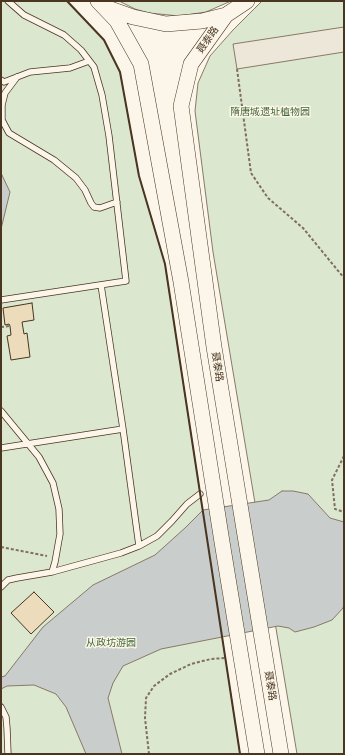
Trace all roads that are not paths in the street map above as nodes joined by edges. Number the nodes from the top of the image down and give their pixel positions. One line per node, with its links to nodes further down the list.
1 (8, 1): 5 (lane)
2 (248, 1): 4 (main road, 聂泰路)
3 (100, 3): 4 (main road); 21 (main road)
4 (226, 14): 22 (main road, 聂泰路)
5 (89, 61): 6 (lane); 8 (lane)
6 (17, 77): 7 (lane); 8 (lane)
7 (1, 80)
8 (117, 202): 9 (lane)
9 (101, 285): 10 (lane); 12 (lane)
10 (1, 300)
11 (1, 411): 13 (lane)
12 (123, 430): 13 (lane); 16 (lane)
13 (29, 444): 14 (lane); 17 (lane)
14 (1, 448)
15 (200, 494): 16 (lane)
16 (139, 546): 17 (lane)
17 (52, 572): 18 (lane)
18 (1, 587)
19 (1, 706): 20 (lane)
20 (8, 754)
21 (257, 754)
22 (281, 754)

